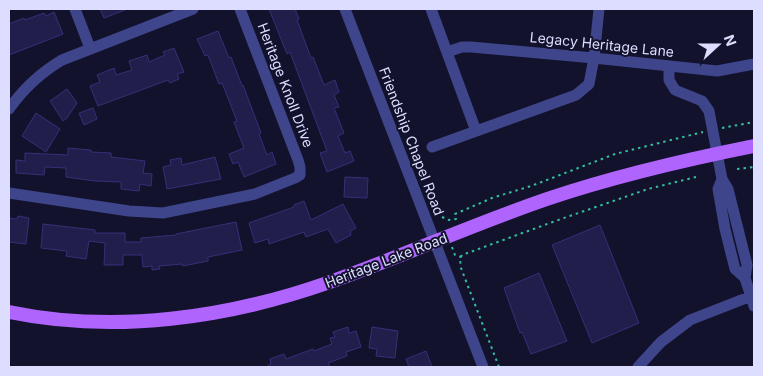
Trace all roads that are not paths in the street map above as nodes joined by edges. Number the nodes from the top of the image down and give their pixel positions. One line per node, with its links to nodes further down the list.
1 (75, 9): 7 (street)
2 (193, 9): 7 (street)
3 (240, 9): 17 (street, Heritage Knoll Drive)
4 (345, 9): 18 (street, Friendship Chapel Road)
5 (431, 9): 8 (street)
6 (599, 9): 9 (street)
7 (90, 48): 12 (street)
8 (447, 52): 9 (street, Legacy Heritage Lane); 13 (street)
9 (594, 58): 11 (street, Legacy Heritage Lane); 13 (street)
10 (754, 62): 11 (street, Legacy Heritage Lane)
11 (668, 66): 16 (street)
12 (9, 109)
13 (476, 131): 14 (street)
14 (432, 146)
15 (754, 146): 16 (main road, Heritage Lake Road)
16 (717, 153): 18 (main road, Heritage Lake Road); 19 (street)
17 (9, 193)
18 (434, 242): 20 (main road, Heritage Lake Road); 22 (street, Friendship Chapel Road)
19 (753, 299): 21 (street)
20 (9, 312)
21 (640, 366)
22 (483, 367)

